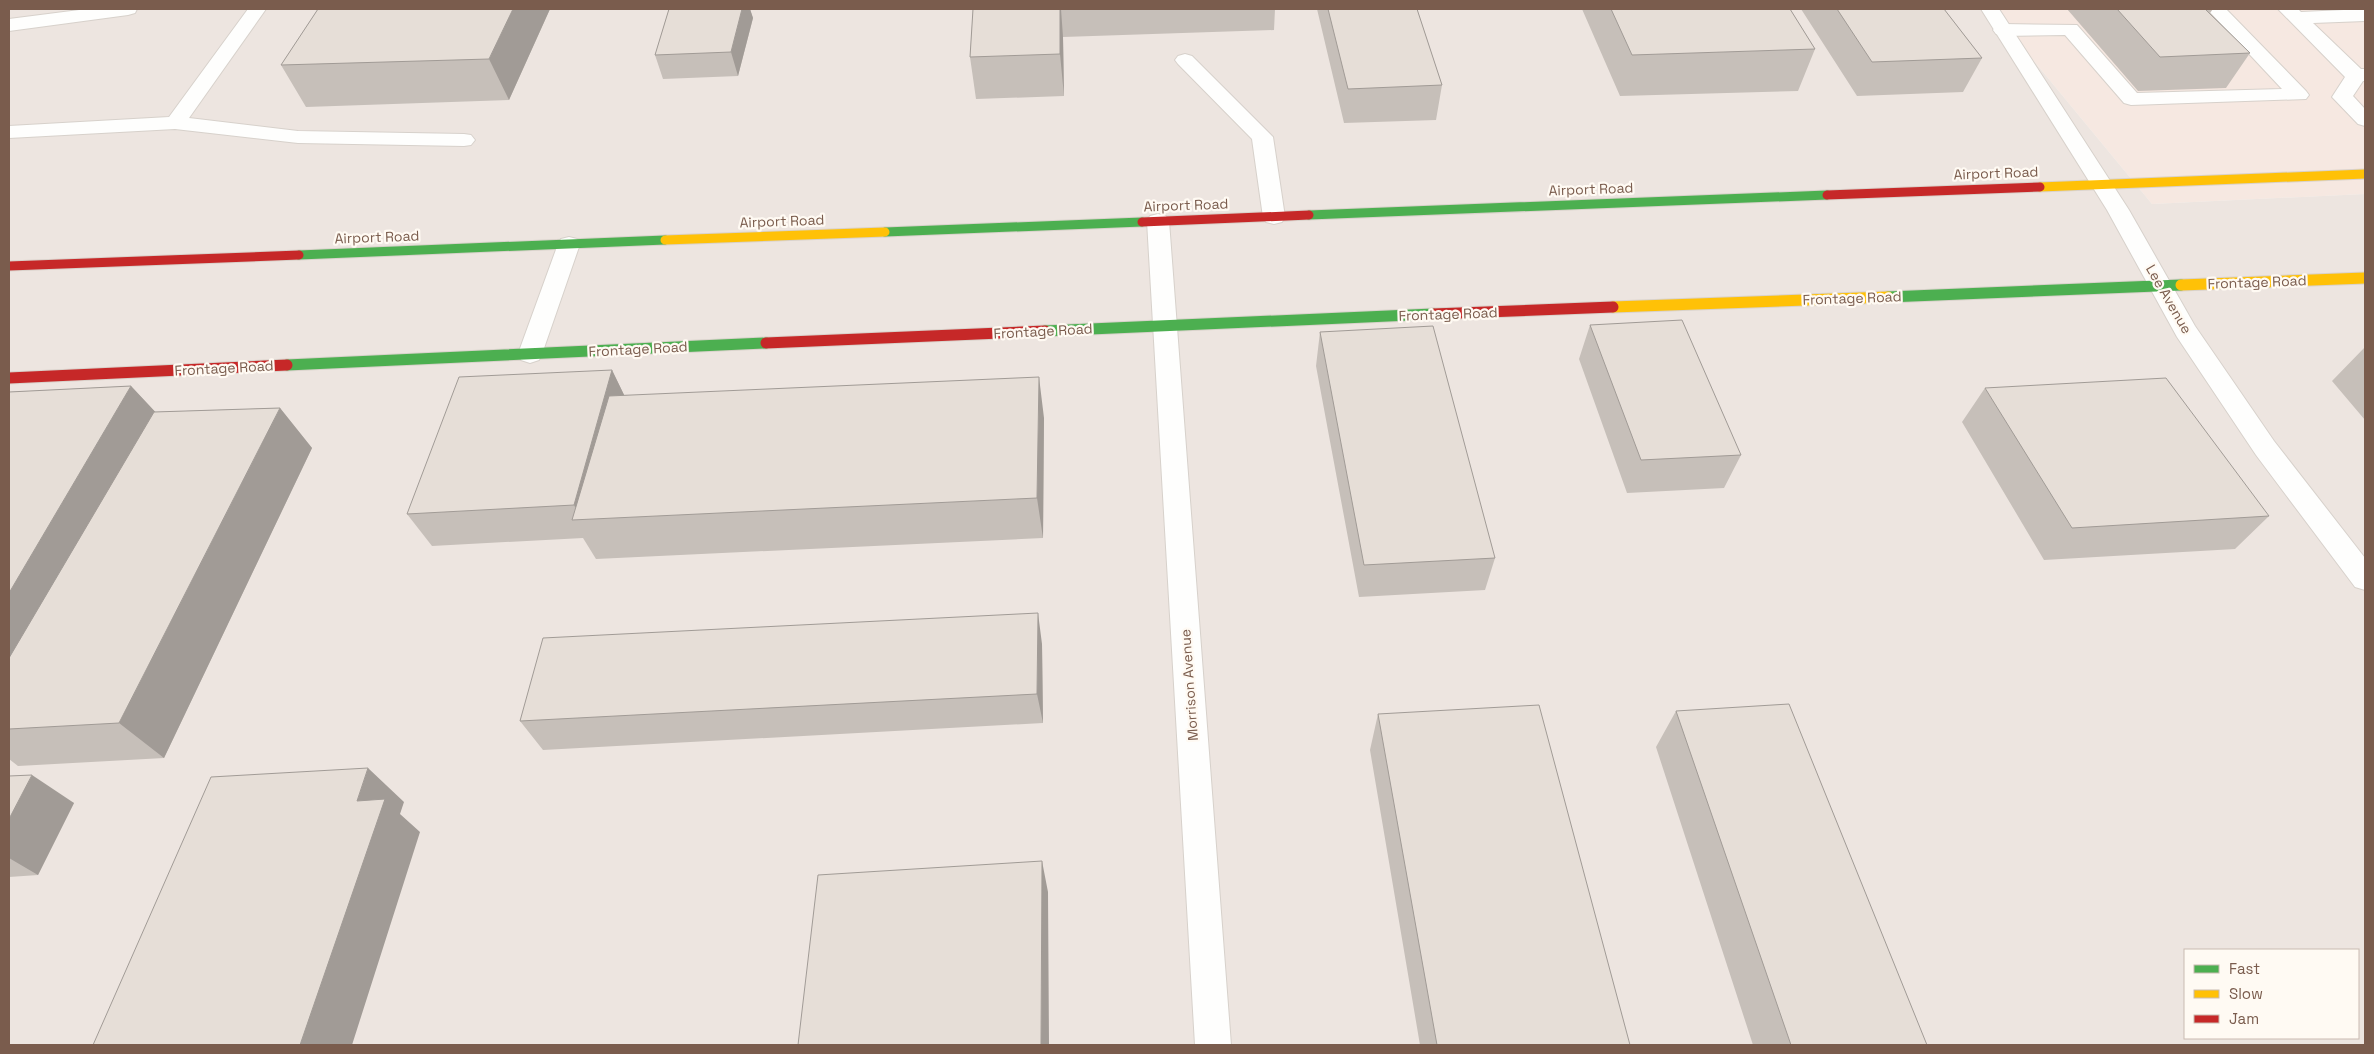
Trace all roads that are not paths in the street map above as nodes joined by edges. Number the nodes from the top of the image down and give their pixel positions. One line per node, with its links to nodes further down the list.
1 (128, 9): 7 (street)
2 (257, 9): 13 (street)
3 (1990, 9): 8 (street, Lee Avenue)
4 (2216, 9): 11 (street)
5 (2292, 14): 6 (street); 10 (street)
6 (2365, 16)
7 (9, 25)
8 (2003, 30): 11 (street); 17 (street, Lee Avenue)
9 (1185, 60): 18 (street)
10 (2361, 76): 11 (street)
11 (2320, 96): 12 (street)
12 (2365, 120)
13 (175, 124): 14 (street); 15 (street)
14 (9, 132)
15 (464, 140)
16 (2365, 174): 17 (main road, Airport Road)
17 (2102, 184): 18 (main road, Airport Road); 23 (street, Lee Avenue)
18 (1274, 217): 19 (main road, Airport Road)
19 (1158, 221): 20 (main road, Airport Road); 24 (street, Morrison Avenue)
20 (569, 244): 21 (main road, Airport Road); 25 (street)
21 (9, 266)
22 (2365, 278): 23 (main road, Frontage Road)
23 (2160, 286): 24 (main road, Frontage Road); 27 (street, Lee Avenue)
24 (1164, 326): 25 (main road, Frontage Road); 28 (street, Morrison Avenue)
25 (530, 354): 26 (main road, Frontage Road)
26 (9, 378)
27 (2365, 579)
28 (1213, 1045)

